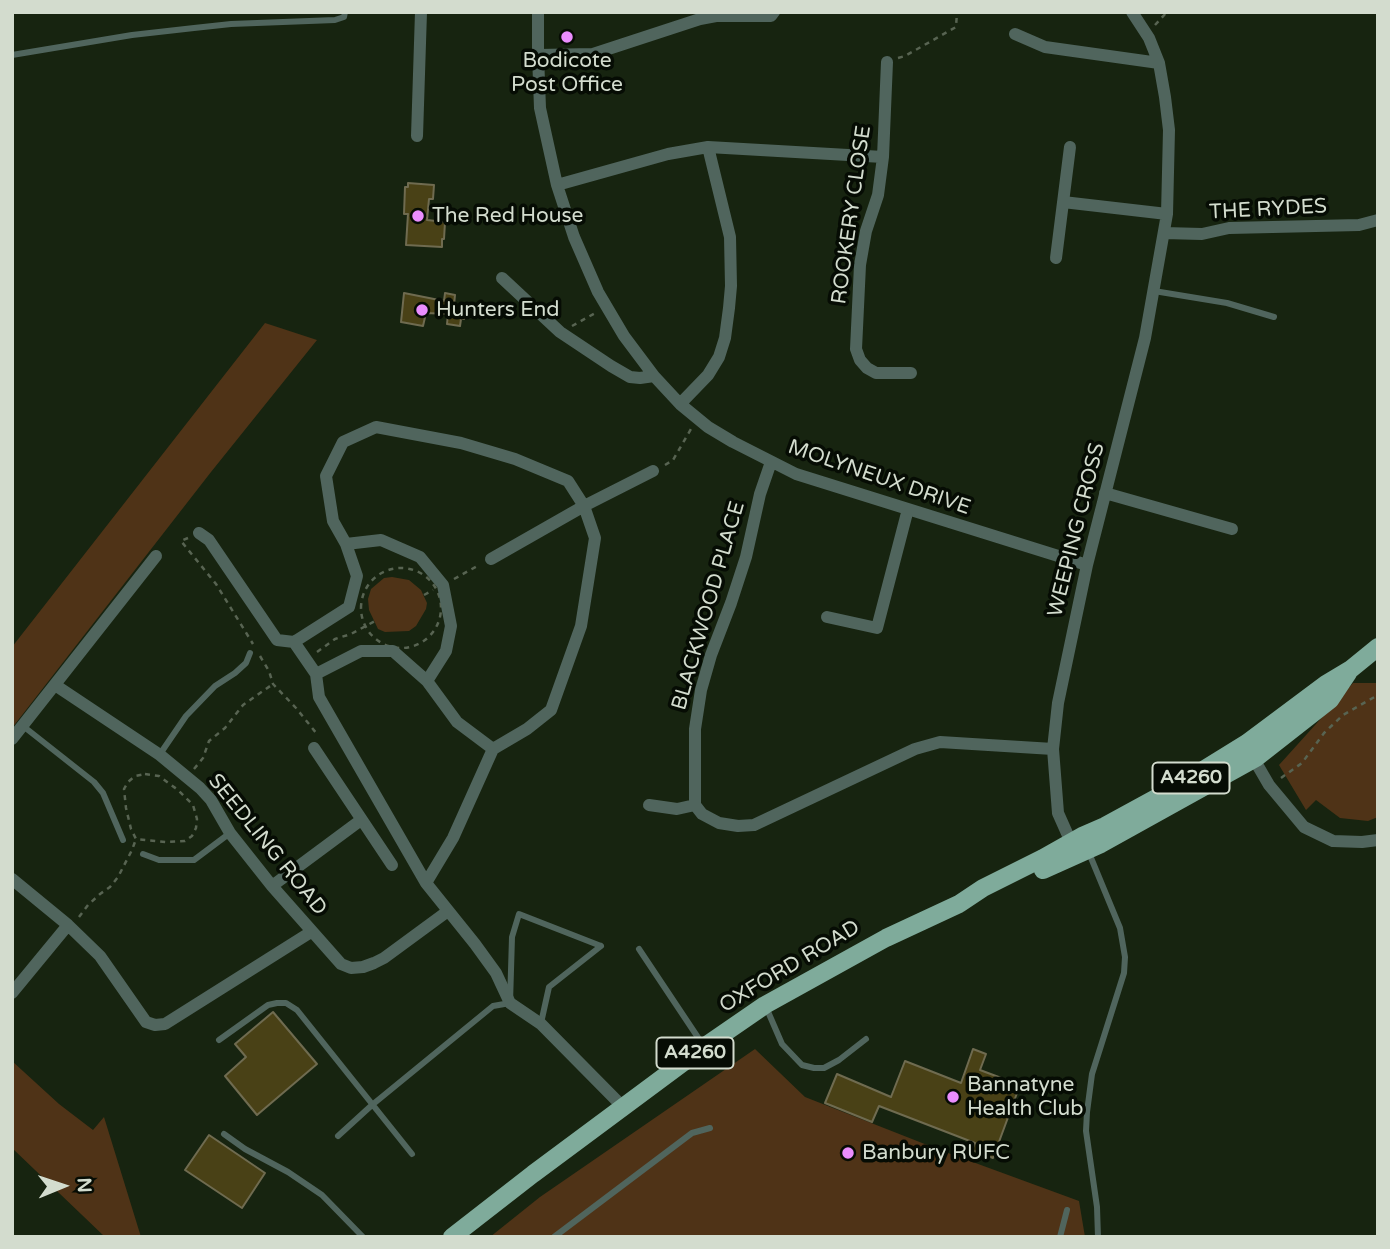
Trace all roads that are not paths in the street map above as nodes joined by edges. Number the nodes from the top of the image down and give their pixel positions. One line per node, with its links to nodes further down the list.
1 (345, 12): 7 (lane)
2 (421, 12): 11 (street)
3 (538, 12): 8 (street, MOLYNEUX DRIVE)
4 (774, 12): 8 (street)
5 (1132, 12): 10 (street, WEEPING CROSS)
6 (1015, 34): 10 (street)
7 (12, 55)
8 (538, 55): 15 (street, MOLYNEUX DRIVE)
9 (887, 62): 14 (street, ROOKERY CLOSE)
10 (1159, 63): 17 (street, WEEPING CROSS)
11 (417, 136)
12 (708, 147): 14 (street); 15 (street); 26 (street)
13 (1070, 147): 16 (street)
14 (883, 157): 24 (street, ROOKERY CLOSE)
15 (556, 185): 25 (street, MOLYNEUX DRIVE)
16 (1063, 202): 17 (street); 20 (street)
17 (1167, 214): 19 (street, WEEPING CROSS)
18 (1377, 223): 19 (street, THE RYDES)
19 (1164, 233): 22 (street, WEEPING CROSS)
20 (1056, 258)
21 (502, 278): 25 (street)
22 (1154, 291): 23 (lane); 29 (street, WEEPING CROSS)
23 (1274, 317)
24 (911, 373)
25 (654, 376): 26 (street, MOLYNEUX DRIVE)
26 (680, 404): 27 (street, MOLYNEUX DRIVE)
27 (771, 462): 31 (street, MOLYNEUX DRIVE); 53 (street, BLACKWOOD PLACE)
28 (653, 471): 30 (street)
29 (1105, 493): 32 (street); 37 (street, WEEPING CROSS)
30 (584, 506): 34 (street); 36 (street); 48 (street)
31 (908, 509): 37 (street, MOLYNEUX DRIVE); 38 (street)
32 (1232, 529)
33 (199, 533): 39 (street)
34 (346, 544): 39 (street); 43 (street)
35 (156, 555): 44 (street)
36 (491, 559)
37 (1087, 565): 49 (street, WEEPING CROSS)
38 (827, 617)
39 (294, 642): 42 (street)
40 (1378, 647): 50 (main road, OXFORD ROAD / A4260)
41 (252, 649): 51 (lane)
42 (316, 674): 43 (street); 62 (street)
43 (427, 681): 48 (street)
44 (55, 685): 45 (street); 51 (street, SEEDLING ROAD)
45 (23, 726): 46 (street); 56 (lane)
46 (12, 739)
47 (314, 748): 54 (street)
48 (493, 749): 62 (street)
49 (1053, 749): 53 (street); 58 (street, WEEPING CROSS)
50 (1250, 752): 57 (street); 58 (main road, OXFORD ROAD / A4260)
51 (159, 755): 55 (street, SEEDLING ROAD)
52 (649, 805): 53 (street)
53 (695, 805)
54 (361, 820): 60 (street); 63 (street)
55 (230, 833): 59 (lane); 63 (street, SEEDLING ROAD)
56 (122, 840)
57 (1378, 840)
58 (1079, 846): 70 (main road, OXFORD ROAD / A4260); 86 (lane)
59 (143, 854)
60 (392, 865)
61 (12, 879): 65 (street)
62 (426, 883): 64 (street)
63 (272, 886): 66 (street, SEEDLING ROAD)
64 (448, 911): 66 (street, SEEDLING ROAD); 69 (street)
65 (69, 926): 66 (street); 68 (street)
66 (312, 932)
67 (639, 949): 74 (lane)
68 (12, 993)
69 (510, 1003): 71 (street); 71 (lane); 75 (lane)
70 (765, 1005): 72 (lane); 74 (main road, OXFORD ROAD / A4260)
71 (541, 1024): 76 (street)
72 (866, 1039)
73 (219, 1040): 75 (lane)
74 (704, 1046): 76 (main road, OXFORD ROAD / A4260)
75 (372, 1105): 79 (lane); 80 (lane)
76 (623, 1108): 83 (main road, OXFORD ROAD / A4260)
77 (710, 1128): 84 (lane)
78 (224, 1134): 82 (lane)
79 (338, 1136)
80 (412, 1154)
81 (1068, 1210): 85 (lane)
82 (363, 1237)
83 (452, 1237)
84 (554, 1237)
85 (1060, 1237)
86 (1098, 1237)

